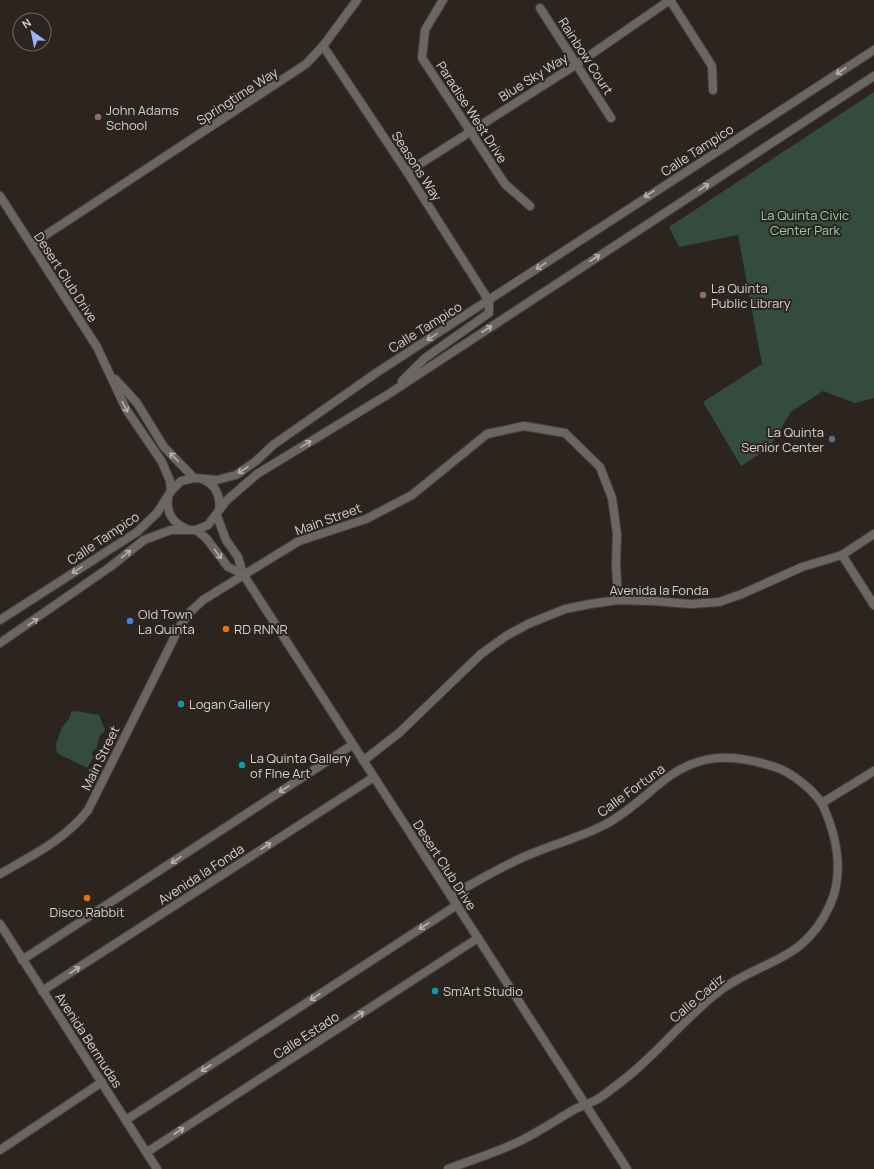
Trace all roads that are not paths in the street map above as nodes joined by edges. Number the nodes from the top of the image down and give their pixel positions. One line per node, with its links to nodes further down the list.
1 (357, 0): 5 (street, Springtime Way)
2 (443, 0): 11 (street, Paradise West Drive)
3 (670, 0): 7 (street, Blue Sky Way); 9 (street)
4 (540, 8): 7 (street, Rainbow Court)
5 (323, 46): 12 (street, Seasons Way); 15 (street, Springtime Way)
6 (874, 50): 16 (street, Calle Tampico, one-way to 16)
7 (577, 64): 10 (street, Rainbow Court); 11 (street, Blue Sky Way)
8 (874, 76): 18 (street, Calle Tampico, one-way to 8)
9 (713, 90)
10 (611, 118)
11 (469, 131): 12 (street, Blue Sky Way); 14 (street, Paradise West Drive)
12 (407, 172): 16 (street, Seasons Way)
13 (0, 196): 15 (street, Desert Club Drive)
14 (530, 206)
15 (32, 244): 17 (street, Desert Club Drive)
16 (489, 301): 18 (street); 19 (street, Calle Tampico, one-way to 19)
17 (109, 372): 19 (street, Desert Club Drive, one-way to 17); 20 (street, Desert Club Drive, one-way to 20)
18 (386, 396): 21 (street, Calle Tampico, one-way to 18)
19 (198, 478): 20 (street, Calle Tampico); 21 (street, Desert Club Drive)
20 (170, 494): 22 (street, Desert Club Drive); 28 (street, Calle Tampico, one-way to 28)
21 (218, 513): 22 (street, Calle Tampico); 25 (street, Desert Club Drive)
22 (193, 530): 25 (street, Desert Club Drive, one-way to 25); 29 (street, Calle Tampico, one-way to 22)
23 (874, 534): 24 (street, Avenida la Fonda)
24 (842, 556): 26 (street, Avenida la Fonda); 27 (street)
25 (243, 574): 26 (street, Main Street); 30 (street, Desert Club Drive); 35 (street, Main Street)
26 (618, 600): 31 (street, Avenida la Fonda)
27 (874, 605)
28 (0, 620)
29 (0, 643)
30 (352, 745): 31 (street, Desert Club Drive); 40 (street, Avenida la Fonda, one-way to 40)
31 (363, 761): 33 (street, Desert Club Drive)
32 (874, 770): 34 (street)
33 (374, 776): 36 (street, Desert Club Drive); 41 (street, Avenida la Fonda, one-way to 33)
34 (822, 804): 36 (street, Calle Fortuna); 43 (street, Calle Cadiz)
35 (0, 874)
36 (451, 896): 37 (street, Desert Club Drive)
37 (457, 905): 39 (street, Desert Club Drive); 44 (street, Calle Estado, one-way to 44)
38 (0, 924): 40 (street, Avenida Bermudas)
39 (478, 938): 43 (street, Desert Club Drive); 46 (street, Calle Estado, one-way to 39)
40 (22, 960): 41 (street, Avenida Bermudas)
41 (42, 991): 42 (street, Avenida Bermudas)
42 (102, 1082): 44 (street, Avenida Bermudas); 45 (street)
43 (586, 1104): 48 (street, Calle Cadiz); 49 (street, Desert Club Drive)
44 (126, 1120): 46 (street, Avenida Bermudas)
45 (0, 1150)
46 (147, 1152): 47 (street, Avenida Bermudas)
47 (157, 1169)
48 (448, 1169)
49 (627, 1169)

